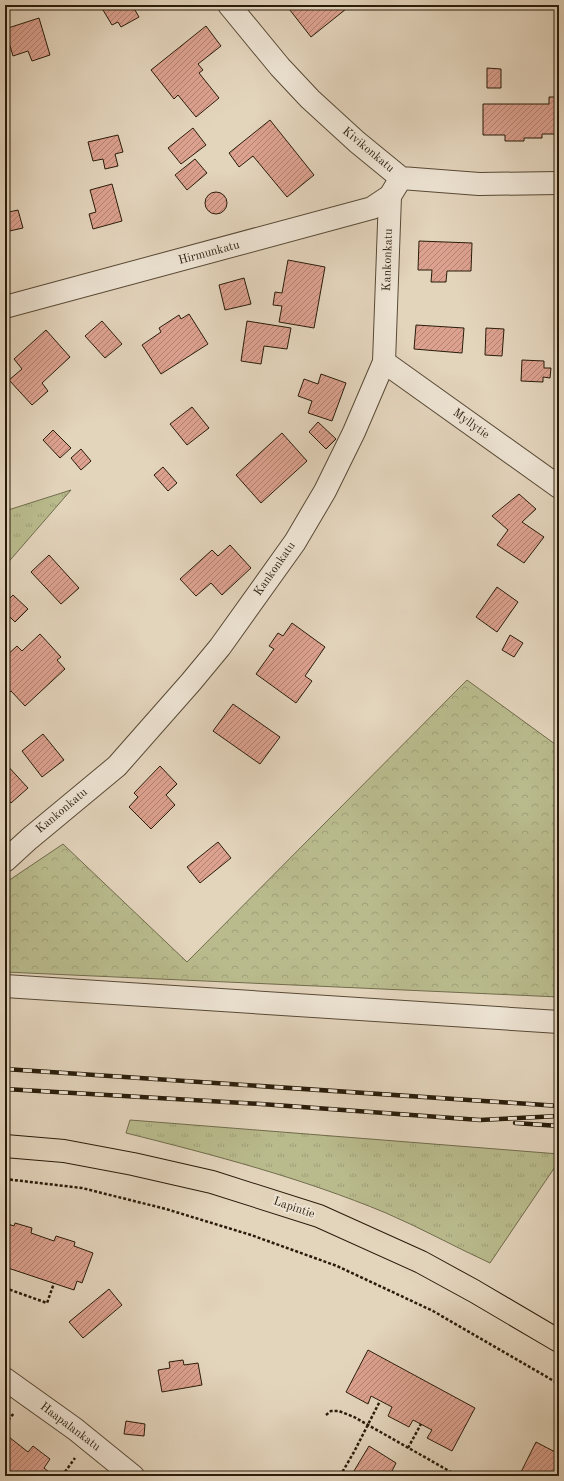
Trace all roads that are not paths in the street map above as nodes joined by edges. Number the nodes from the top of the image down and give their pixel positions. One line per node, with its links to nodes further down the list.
1 (229, 5): 3 (street, Kivikonkatu)
2 (559, 183): 3 (street, Kivikonkatu)
3 (396, 187): 4 (street, Hirmunkatu); 5 (street, Kankonkatu)
4 (5, 307)
5 (384, 362): 6 (street, Myllytie); 7 (street, Kankonkatu)
6 (559, 487)
7 (5, 861)
8 (5, 986): 9 (street)
9 (559, 1022)
10 (5, 1146): 11 (main road, Lapintie)
11 (559, 1341)
12 (5, 1379): 13 (street, Haapalankatu)
13 (134, 1476)

